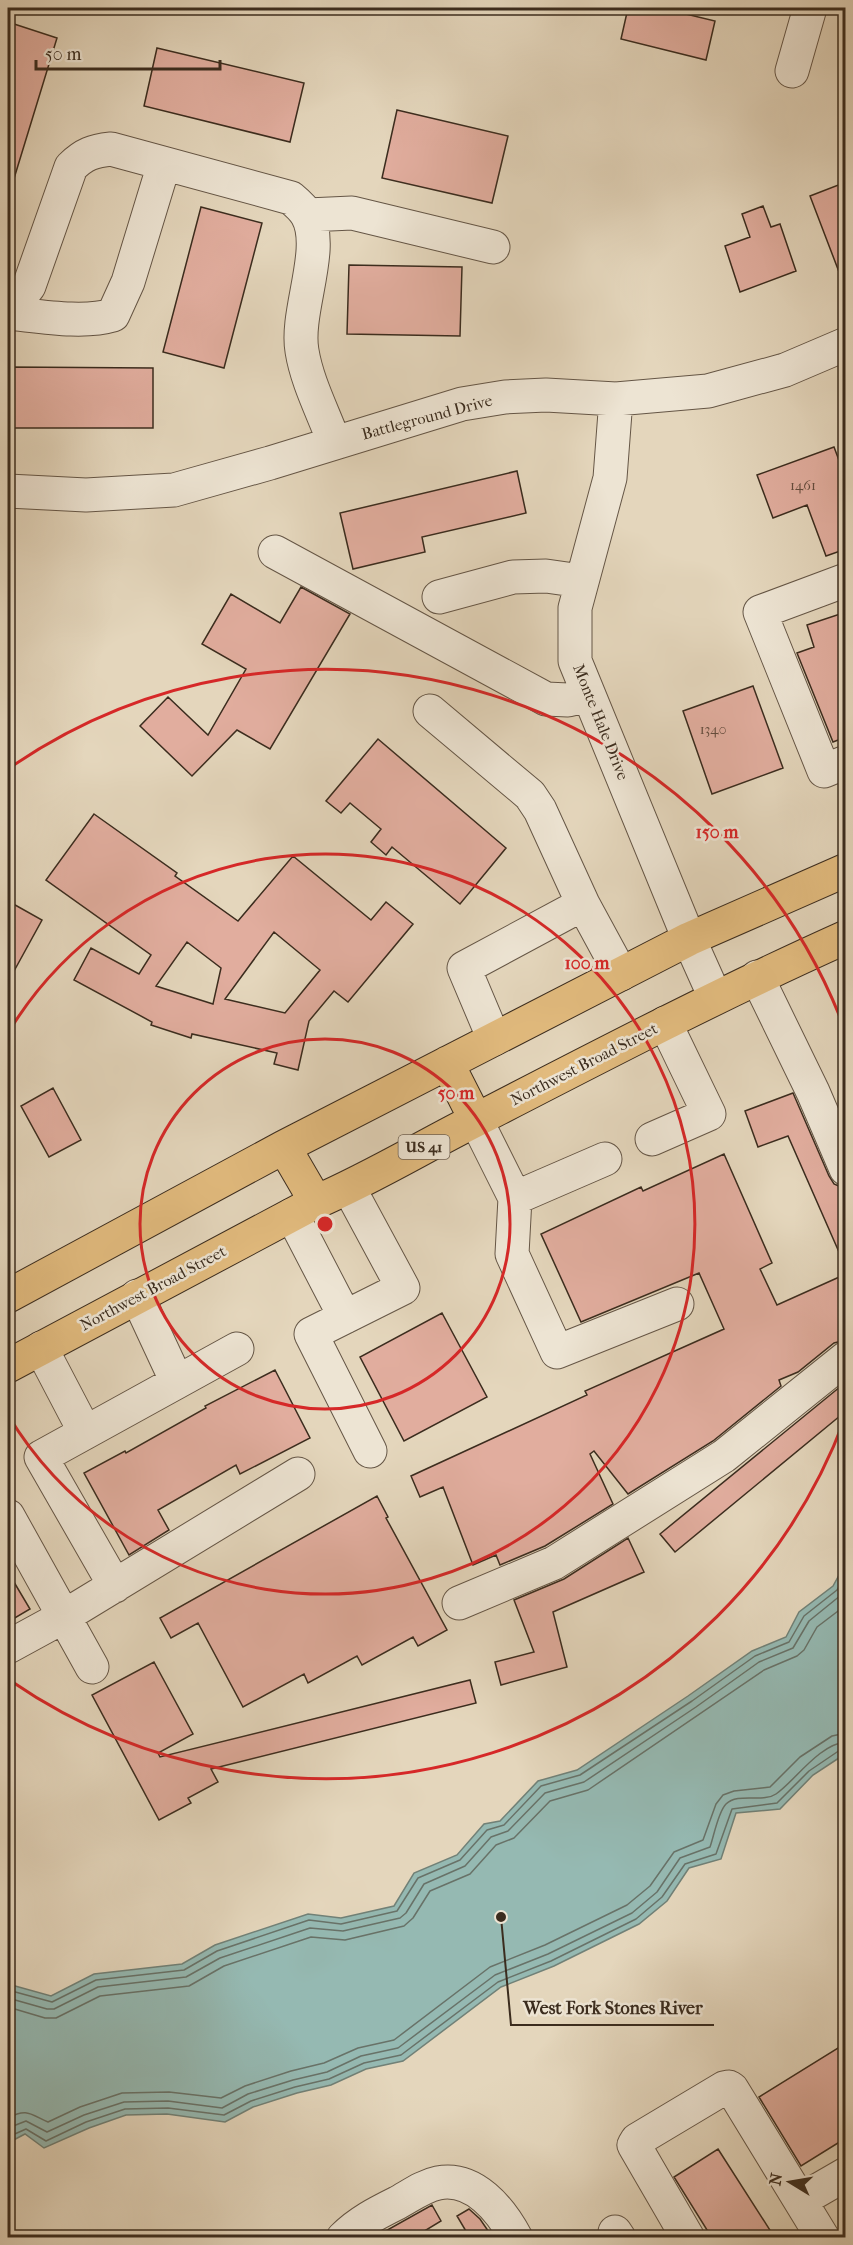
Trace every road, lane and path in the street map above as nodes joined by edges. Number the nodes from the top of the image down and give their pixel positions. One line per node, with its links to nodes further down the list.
1 (810, 8): 2 (street)
2 (792, 71)
3 (164, 164): 4 (street); 6 (street); 6 (street)
4 (308, 215): 5 (street); 9 (street)
5 (493, 247)
6 (8, 312)
7 (846, 344): 8 (street, Battleground Drive)
8 (615, 399): 9 (street, Battleground Drive); 13 (street, Monte Hale Drive)
9 (334, 442): 10 (street, Battleground Drive)
10 (8, 491)
11 (275, 552): 15 (street)
12 (846, 580): 17 (street)
13 (581, 581): 14 (street); 15 (street, Monte Hale Drive)
14 (439, 597)
15 (589, 695): 21 (street, Monte Hale Drive)
16 (430, 711): 19 (street)
17 (846, 762)
18 (846, 870): 21 (main road)
19 (583, 904): 22 (street); 26 (street)
20 (846, 937): 23 (main road, Northwest Broad Street / US 41)
21 (689, 939): 22 (main road); 24 (street, Monte Hale Drive)
22 (621, 974): 26 (main road)
23 (757, 977): 24 (main road, Northwest Broad Street / US 41); 32 (street)
24 (716, 997): 25 (main road, Northwest Broad Street / US 41)
25 (665, 1023): 28 (main road, Northwest Broad Street / US 41); 29 (street)
26 (494, 1039): 27 (main road)
27 (447, 1063): 28 (main road); 30 (main road)
28 (476, 1120): 33 (main road, Northwest Broad Street / US 41); 34 (street)
29 (652, 1139)
30 (284, 1146): 35 (main road); 36 (main road)
31 (605, 1159): 34 (street)
32 (846, 1169)
33 (349, 1188): 35 (main road, Northwest Broad Street / US 41); 39 (street)
34 (515, 1198): 38 (street)
35 (304, 1208): 37 (main road, Northwest Broad Street / US 41); 39 (street)
36 (8, 1296)
37 (137, 1296): 40 (main road, Northwest Broad Street / US 41); 44 (street)
38 (677, 1304)
39 (345, 1317): 46 (street)
40 (41, 1348): 43 (main road, Northwest Broad Street / US 41); 45 (street)
41 (237, 1349): 44 (street)
42 (846, 1358): 50 (street)
43 (8, 1366)
44 (177, 1382): 45 (street)
45 (85, 1432): 49 (street)
46 (370, 1451)
47 (298, 1474): 49 (street)
48 (8, 1516): 51 (street)
49 (115, 1586): 51 (street)
50 (459, 1603)
51 (57, 1621): 52 (street); 53 (street)
52 (8, 1647)
53 (92, 1667)
54 (846, 2174): 55 (street)
55 (801, 2200): 58 (street); 59 (street)
56 (342, 2238): 57 (street)
57 (516, 2238)
58 (688, 2238)
59 (823, 2238)

